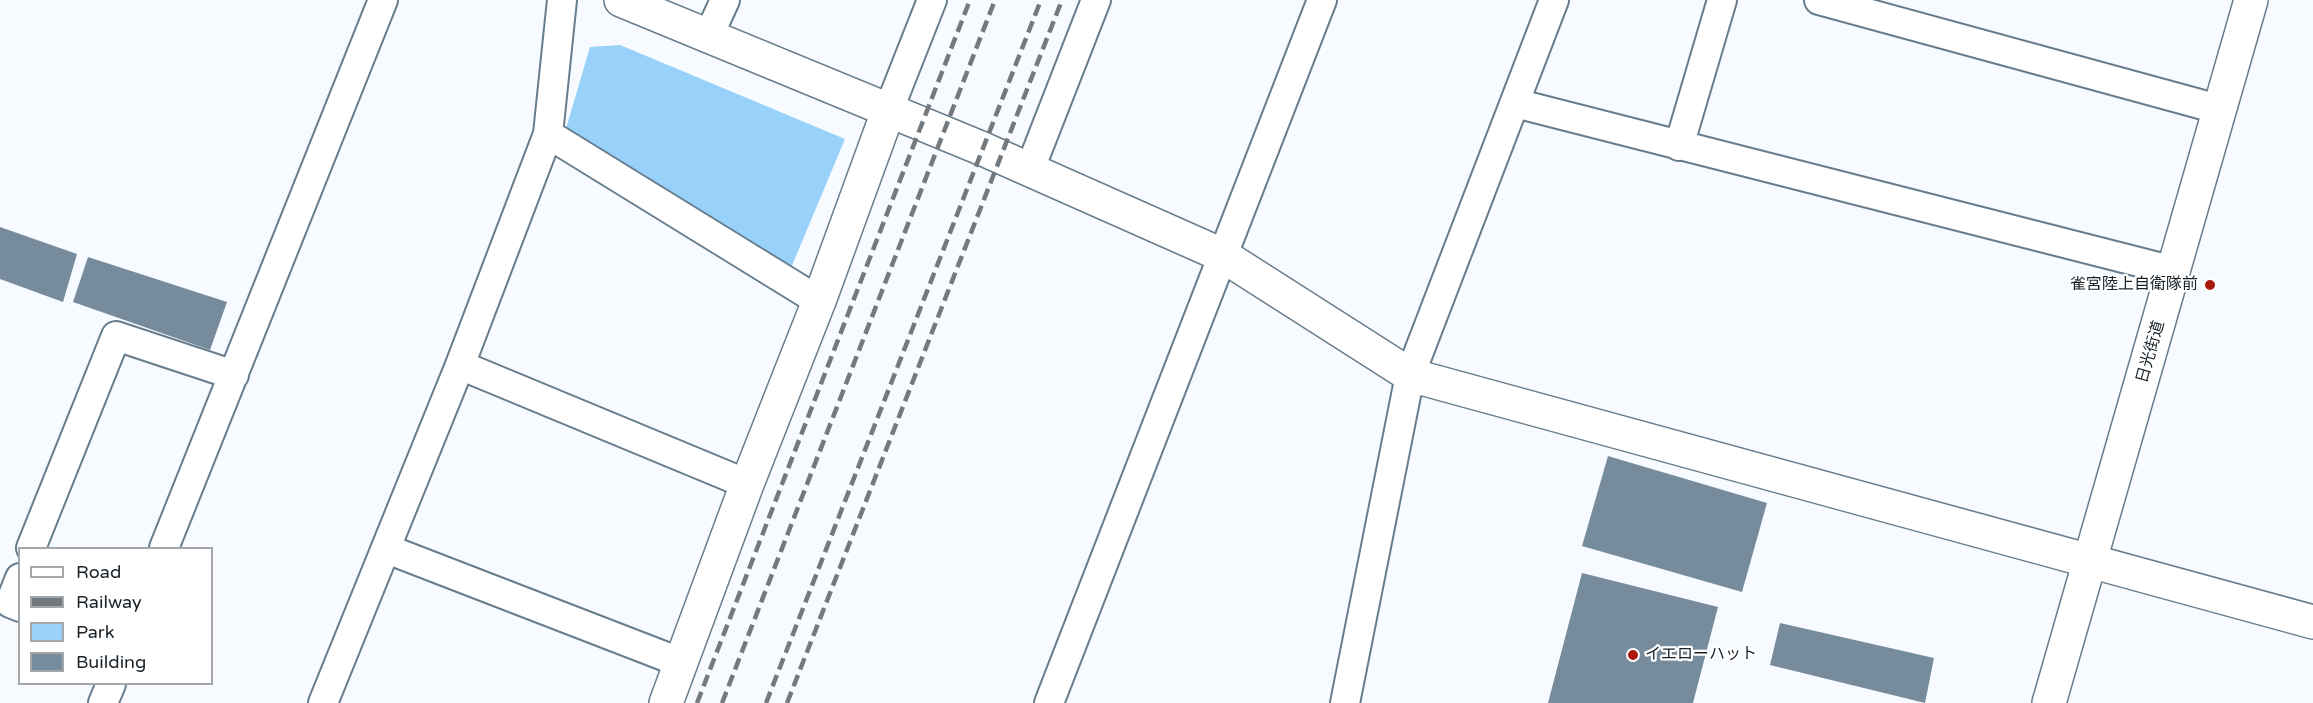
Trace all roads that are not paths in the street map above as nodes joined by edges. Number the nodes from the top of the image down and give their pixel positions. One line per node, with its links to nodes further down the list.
1 (382, 0): 23 (street)
2 (562, 0): 16 (street)
3 (621, 0): 12 (main road)
4 (725, 0): 12 (street)
5 (932, 0): 14 (street)
6 (1096, 0): 18 (street)
7 (1322, 0): 19 (street)
8 (1554, 0): 13 (street)
9 (1722, 0): 17 (street)
10 (1820, 0): 15 (street)
11 (2251, 0): 15 (main road, 日光街道)
12 (709, 35): 14 (main road)
13 (1515, 103): 17 (street); 24 (street)
14 (889, 109): 18 (main road); 21 (main road)
15 (2218, 109): 20 (main road, 日光街道)
16 (548, 134): 21 (street); 22 (street)
17 (1679, 146): 20 (street)
18 (1030, 169): 19 (main road)
19 (1222, 255): 24 (main road); 38 (street)
20 (2174, 271): 29 (main road, 日光街道)
21 (819, 301): 25 (main road)
22 (460, 365): 25 (street); 28 (street)
23 (234, 375): 26 (street); 27 (street)
24 (1410, 375): 29 (main road); 39 (street)
25 (747, 484): 33 (main road)
26 (32, 547)
27 (165, 547)
28 (387, 549): 33 (street); 36 (street)
29 (2091, 562): 32 (main road); 40 (main road, 日光街道)
30 (18, 583): 31 (street)
31 (18, 606)
32 (2313, 622)
33 (682, 663): 37 (main road)
34 (111, 685): 35 (street)
35 (103, 703)
36 (323, 703)
37 (666, 703)
38 (1049, 703)
39 (1345, 703)
40 (2049, 703)

